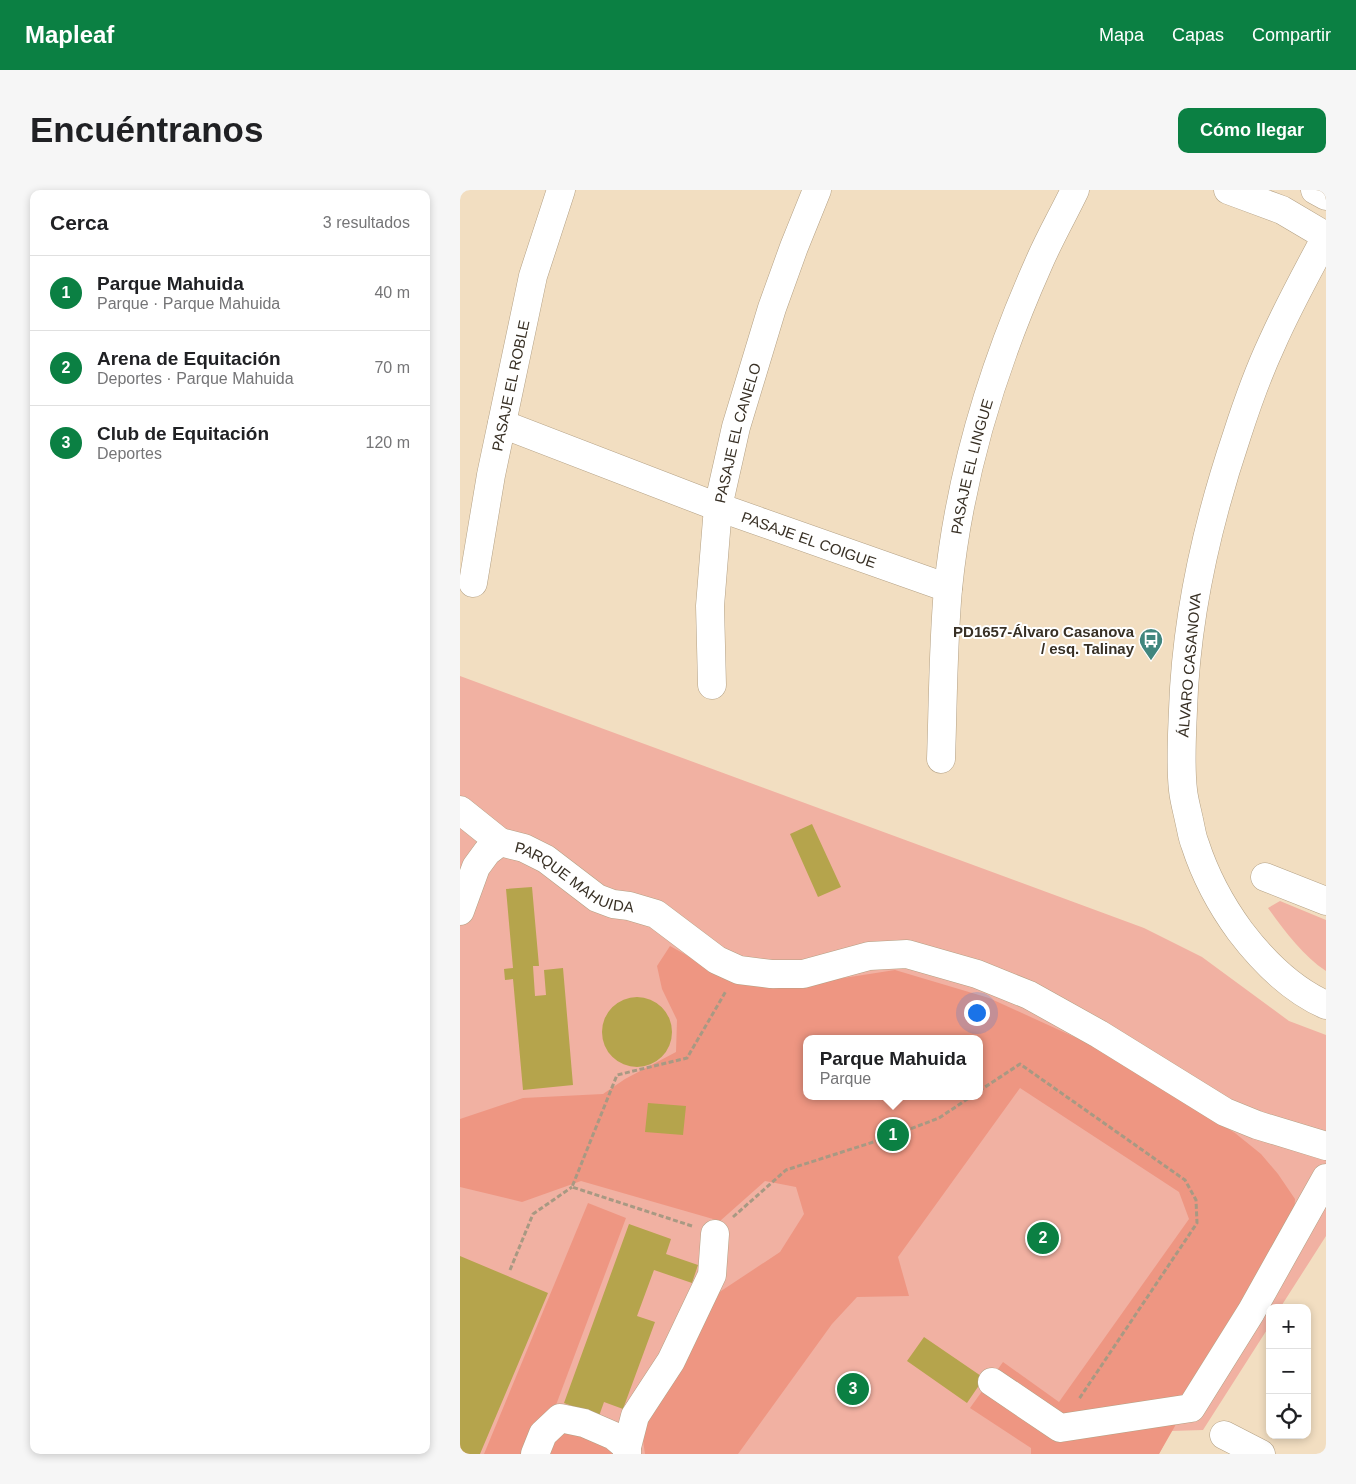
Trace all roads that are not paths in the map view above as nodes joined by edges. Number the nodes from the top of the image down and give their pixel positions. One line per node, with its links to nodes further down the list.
1 (561, 190): 8 (street, PASAJE EL ROBLE)
2 (817, 190): 9 (street, PASAJE EL CANELO)
3 (1075, 190): 11 (street, PASAJE EL LINGUE)
4 (1228, 190): 7 (street)
5 (1315, 190): 6 (street)
6 (1326, 196)
7 (1326, 237): 19 (street, ÁLVARO CASANOVA)
8 (502, 424): 9 (street, PASAJE EL COIGUE); 10 (street, PASAJE EL ROBLE)
9 (718, 507): 11 (street, PASAJE EL COIGUE); 12 (street, PASAJE EL CANELO)
10 (473, 583)
11 (948, 588): 13 (street, PASAJE EL LINGUE)
12 (712, 685)
13 (941, 760)
14 (460, 810): 15 (street)
15 (500, 842): 18 (street, PARQUE MAHUIDA); 20 (street, PARQUE MAHUIDA)
16 (1265, 877): 17 (street)
17 (1326, 900)
18 (460, 911)
19 (1326, 1005)
20 (1326, 1146)
21 (1326, 1178): 23 (street)
22 (715, 1234): 25 (street)
23 (992, 1382)
24 (1224, 1435): 27 (street)
25 (627, 1450): 26 (street)
26 (535, 1454)
27 (1262, 1454)

